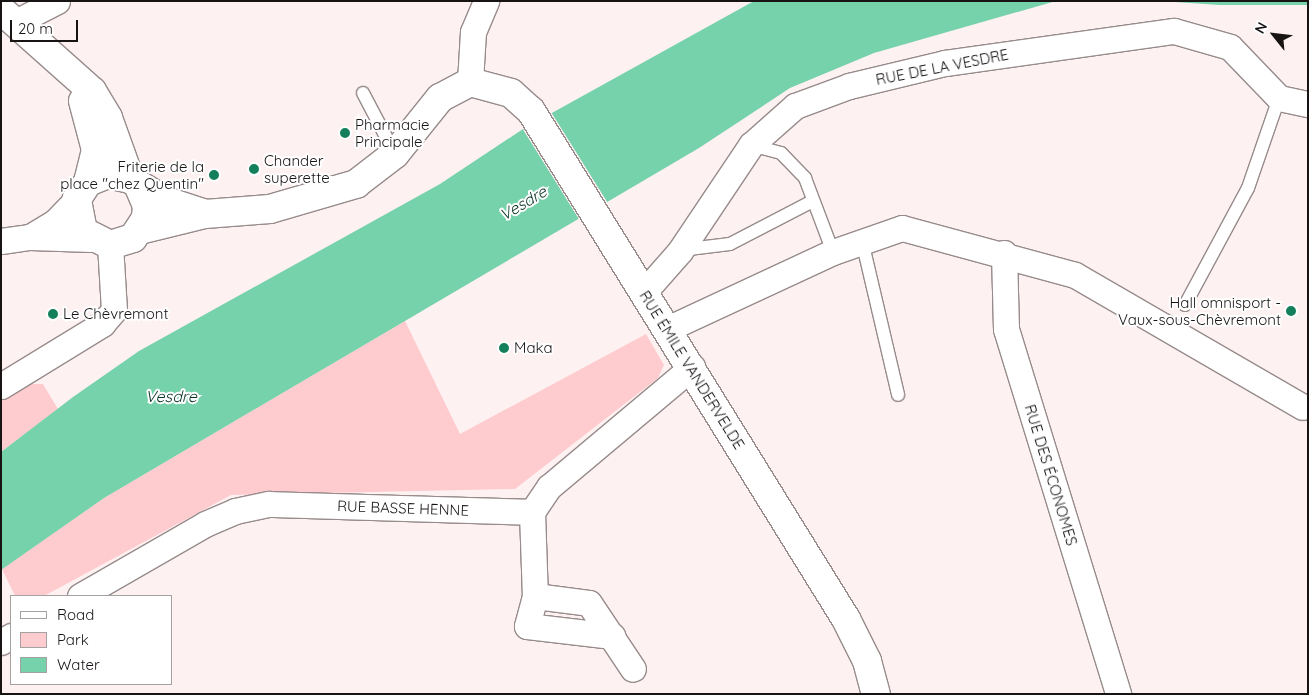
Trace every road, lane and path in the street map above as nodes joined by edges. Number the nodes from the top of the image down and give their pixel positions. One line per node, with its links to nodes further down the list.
1 (57, 1): 3 (street)
2 (486, 1): 5 (street)
3 (8, 16): 4 (main road)
4 (71, 75): 11 (main road); 12 (main road)
5 (470, 82): 10 (main road); 23 (main road, RUE ÉMILE VANDERVELDE)
6 (363, 93): 10 (lane)
7 (1279, 98): 8 (street); 9 (street, RUE DE LA VESDRE); 24 (lane)
8 (1308, 104)
9 (751, 145): 13 (lane); 20 (street, RUE DE LA VESDRE)
10 (395, 154): 14 (main road)
11 (134, 183): 12 (main road); 14 (main road); 15 (main road)
12 (82, 190): 16 (street); 19 (main road)
13 (813, 201): 20 (lane); 21 (lane)
14 (205, 214): 15 (main road)
15 (140, 230): 19 (main road)
16 (30, 237): 17 (street); 19 (street)
17 (1, 241)
18 (862, 241): 21 (street); 22 (street); 28 (lane)
19 (100, 242): 27 (street)
20 (680, 251): 23 (street, RUE DE LA VESDRE)
21 (833, 252): 25 (street)
22 (1004, 253): 29 (street); 34 (street, RUE DES ÉCONOMES)
23 (644, 292): 25 (main road, RUE ÉMILE VANDERVELDE)
24 (1185, 304)
25 (668, 329): 26 (main road, RUE ÉMILE VANDERVELDE)
26 (692, 366): 30 (street); 33 (main road, RUE ÉMILE VANDERVELDE)
27 (1, 386)
28 (898, 394)
29 (1303, 407)
30 (532, 512): 31 (street, RUE BASSE HENNE); 32 (street)
31 (82, 595)
32 (633, 669)
33 (876, 694)
34 (1118, 694)

